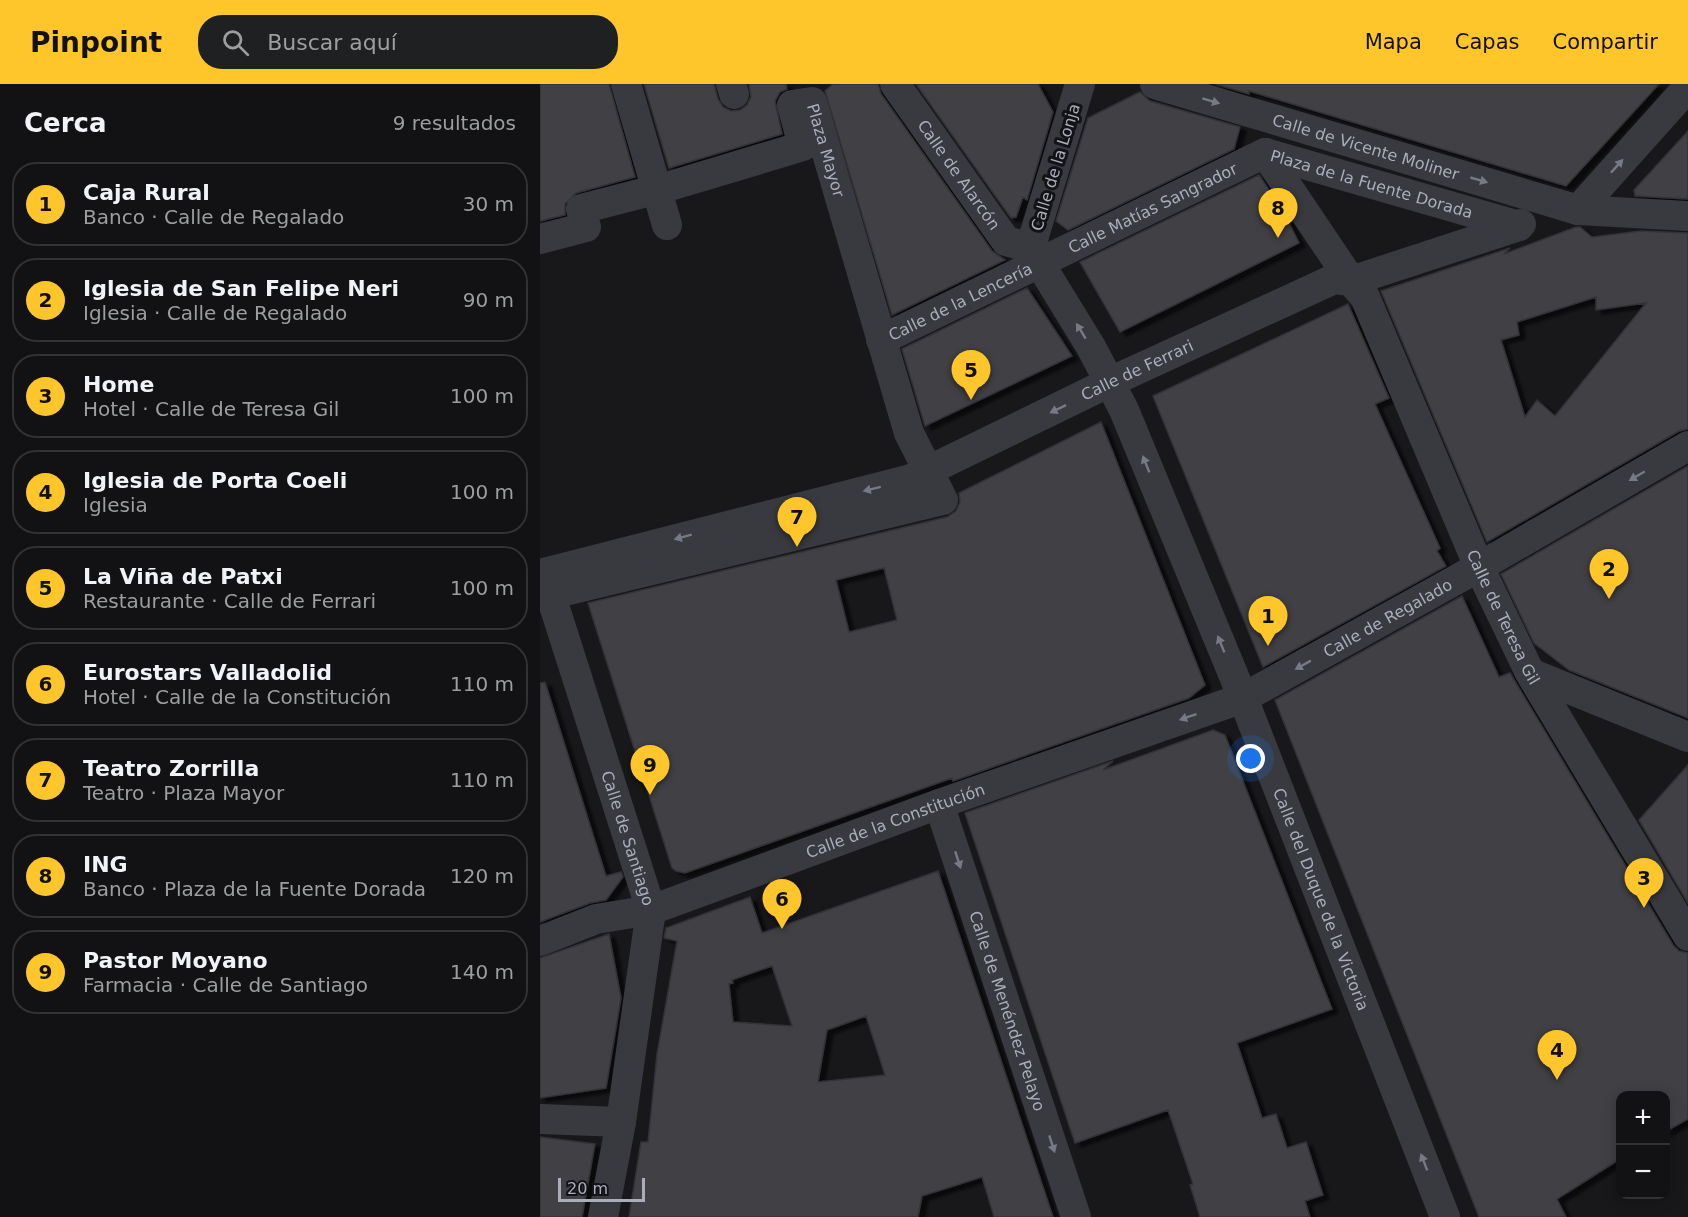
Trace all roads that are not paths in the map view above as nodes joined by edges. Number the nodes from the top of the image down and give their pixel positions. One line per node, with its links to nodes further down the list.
1 (626, 84): 7 (street)
2 (895, 84): 14 (street, Calle de Alarcón)
3 (1080, 84): 14 (street, Calle de la Lonja)
4 (1155, 84): 8 (street, Calle de Vicente Moliner, one-way to 8)
5 (1688, 87): 9 (street, one-way to 5)
6 (1265, 153): 12 (street, Plaza de la Fuente Dorada); 14 (street, Calle Matías Sangrador); 15 (street, Plaza de la Fuente Dorada)
7 (657, 189): 11 (street); 13 (street, Plaza Mayor); 16 (street, Plaza Mayor)
8 (1544, 199): 9 (street, Calle de Vicente Moliner); 12 (street, Plaza de la Fuente Dorada)
9 (1578, 210): 10 (street, Calle de Vicente Moliner)
10 (1688, 216)
11 (667, 225)
12 (1519, 226): 15 (street, Plaza de la Fuente Dorada)
13 (540, 239)
14 (1038, 257): 16 (street, Calle de la Lencería); 17 (street, Calle del Duque de la Victoria, one-way to 14)
15 (1352, 281): 17 (street, Calle de Ferrari); 20 (street, Calle de Teresa Gil)
16 (881, 340): 19 (street, Plaza Mayor)
17 (1110, 382): 19 (street, Calle de Ferrari, one-way to 19); 23 (street, Calle del Duque de la Victoria, one-way to 17)
18 (1688, 446): 20 (street, Calle de Regalado, one-way to 20)
19 (928, 472): 21 (street, Plaza Mayor)
20 (1479, 567): 22 (street, Calle de Teresa Gil); 23 (street, Calle de Regalado, one-way to 23)
21 (543, 585): 26 (street, Calle de Santiago)
22 (1530, 673): 24 (street); 27 (street, Calle de Teresa Gil)
23 (1243, 698): 25 (street, Calle de la Constitución, one-way to 25); 33 (street, Calle del Duque de la Victoria, one-way to 23)
24 (1688, 737)
25 (939, 804): 26 (street, Calle de la Constitución); 32 (street, Calle de Menéndez Pelayo, one-way to 32)
26 (651, 910): 28 (street, Calle de la Constitución); 30 (street, Calle de Santiago)
27 (1688, 936)
28 (540, 940)
29 (540, 1119): 30 (street)
30 (621, 1122): 31 (street, Calle de Santiago)
31 (603, 1217)
32 (1076, 1217)
33 (1445, 1217)

